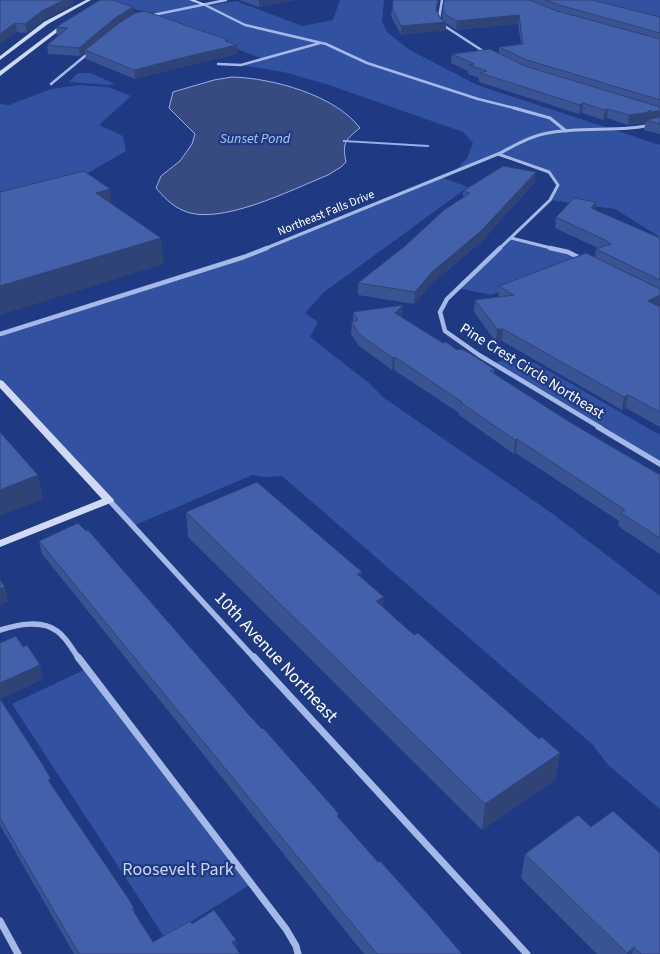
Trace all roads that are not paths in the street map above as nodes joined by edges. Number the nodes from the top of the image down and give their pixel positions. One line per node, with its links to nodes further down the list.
1 (89, 0): 11 (street)
2 (191, 0): 5 (street)
3 (226, 0): 5 (street)
4 (442, 0): 10 (street)
5 (203, 4): 6 (street); 8 (street)
6 (145, 16)
7 (73, 19): 13 (street)
8 (321, 43): 12 (street); 16 (street)
9 (92, 50): 14 (street)
10 (488, 54)
11 (0, 58)
12 (218, 64)
13 (0, 74)
14 (51, 84)
15 (660, 123): 16 (street, Northeast Falls Drive)
16 (566, 131): 17 (street, Northeast Falls Drive)
17 (498, 154): 18 (street, Pine Crest Circle Northeast); 20 (street, Northeast Falls Drive)
18 (510, 238): 19 (street); 22 (street, Pine Crest Circle Northeast)
19 (584, 260)
20 (0, 334)
21 (0, 384): 23 (street, 10th Avenue Northeast)
22 (660, 464)
23 (109, 500): 24 (street); 29 (street, 10th Avenue Northeast)
24 (0, 544)
25 (0, 630): 28 (street)
26 (0, 921): 27 (street)
27 (18, 954)
28 (298, 954)
29 (527, 954)

